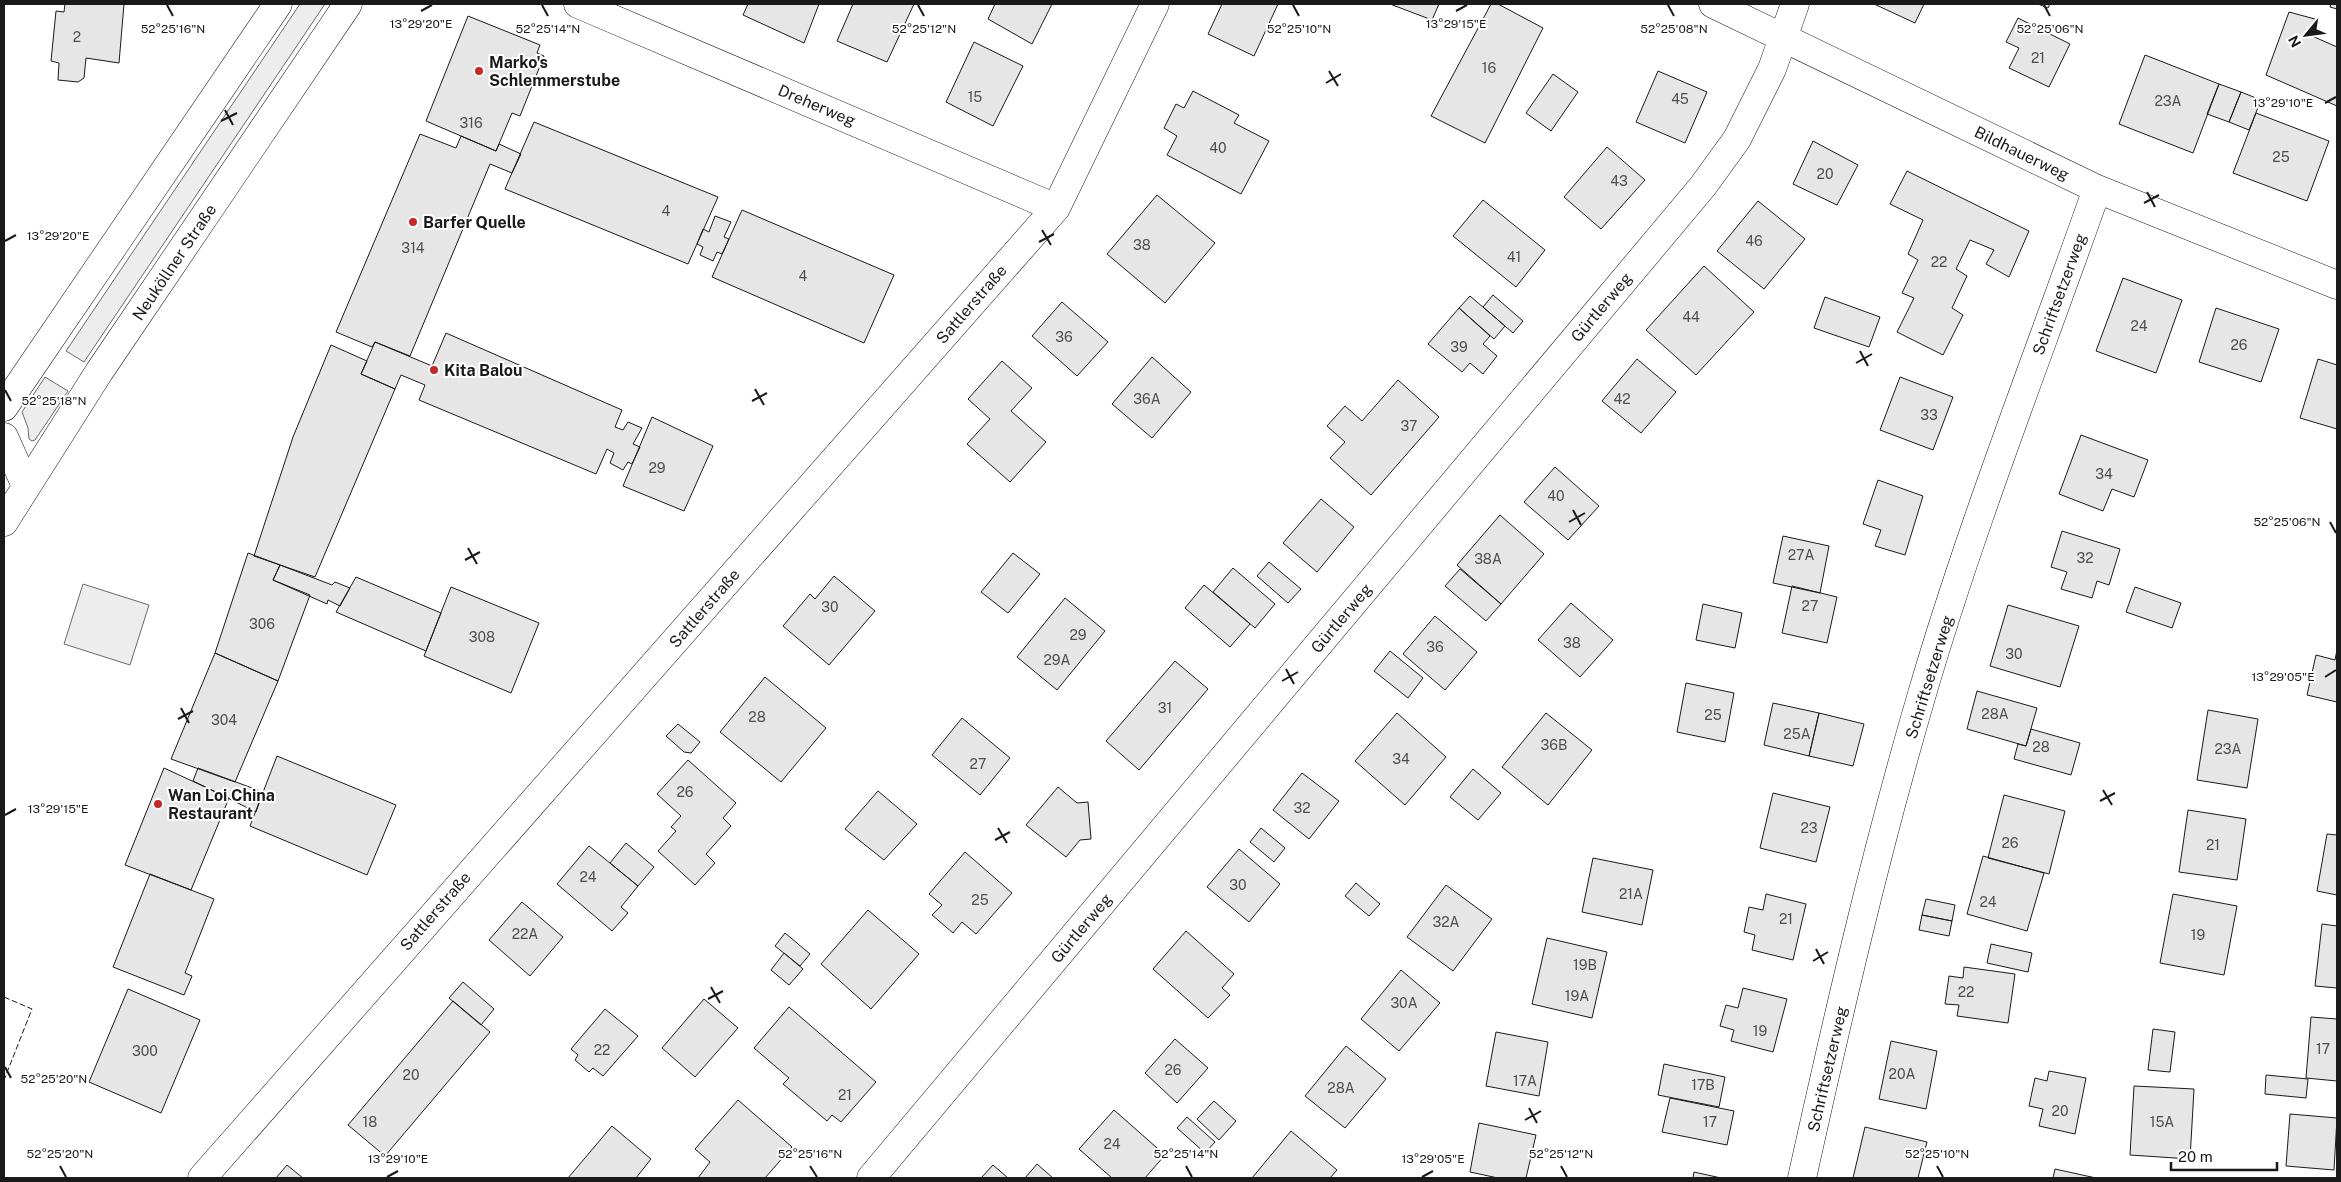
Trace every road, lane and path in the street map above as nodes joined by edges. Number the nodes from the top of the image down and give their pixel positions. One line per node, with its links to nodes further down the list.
1 (278, 4): 11 (street)
2 (348, 4): 13 (street, Neuköllner Straße)
3 (578, 4): 9 (street, Dreherweg)
4 (1155, 4): 9 (street, Sattlerstraße)
5 (1714, 4): 7 (street, Bildhauerweg)
6 (1794, 4): 7 (street, Gürtlerweg)
7 (1784, 39): 8 (street, Bildhauerweg); 16 (street, Gürtlerweg)
8 (2097, 189): 10 (street, Bildhauerweg); 17 (street, Schriftsetzerweg)
9 (1056, 208): 15 (street, Sattlerstraße)
10 (2337, 283)
11 (4, 407)
12 (4, 437): 13 (street)
13 (26, 486): 14 (street, Neuköllner Straße)
14 (4, 522)
15 (202, 1178)
16 (870, 1178)
17 (1802, 1178)

